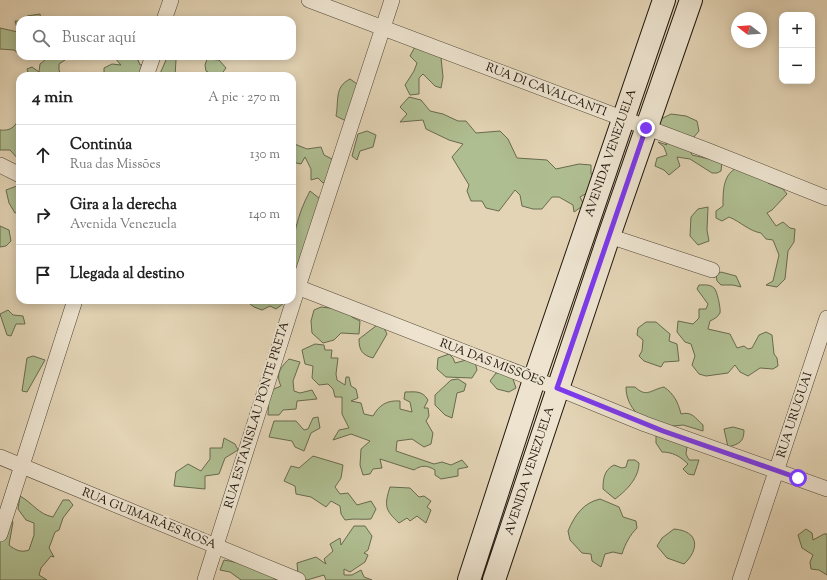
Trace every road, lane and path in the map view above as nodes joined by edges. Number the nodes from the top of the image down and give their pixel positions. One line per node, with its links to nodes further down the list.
1 (171, 0): 6 (street)
2 (309, 0): 7 (street, RUA DI CAVALCANTI)
3 (392, 0): 7 (street, RUA ESTANISLAU PONTE PRETA)
4 (664, 0): 10 (main road, AVENIDA VENEZUELA)
5 (691, 0): 11 (main road, AVENIDA VENEZUELA)
6 (165, 16)
7 (383, 28): 10 (street, RUA DI CAVALCANTI); 17 (street, RUA ESTANISLAU PONTE PRETA)
8 (152, 60): 9 (street)
9 (147, 72)
10 (622, 118): 11 (street, RUA DI CAVALCANTI); 22 (main road, AVENIDA VENEZUELA)
11 (646, 128): 14 (street, RUA DI CAVALCANTI); 15 (main road, AVENIDA VENEZUELA)
12 (0, 165): 13 (street)
13 (16, 173)
14 (827, 198)
15 (609, 236): 16 (street); 23 (main road, AVENIDA VENEZUELA)
16 (712, 270)
17 (296, 283)
18 (296, 286): 22 (street, RUA DAS MISSÕES)
19 (74, 304): 25 (street)
20 (290, 304): 29 (street, RUA ESTANISLAU PONTE PRETA)
21 (827, 318): 26 (street, RUA URUGUAI)
22 (534, 380): 23 (street, RUA DAS MISSÕES); 32 (main road, AVENIDA VENEZUELA)
23 (557, 388): 26 (street, RUA DAS MISSÕES); 33 (main road, AVENIDA VENEZUELA)
24 (0, 458): 25 (street, RUA GUIMARÃES ROSA)
25 (22, 467): 28 (street); 29 (street, RUA GUIMARÃES ROSA)
26 (777, 470): 27 (street, RUA DAS MISSÕES); 34 (street, RUA URUGUAI)
27 (827, 489)
28 (0, 534)
29 (216, 547): 30 (street, RUA ESTANISLAU PONTE PRETA); 31 (street, RUA GUIMARÃES ROSA)
30 (205, 580)
31 (298, 580)
32 (469, 580)
33 (494, 580)
34 (740, 580)

